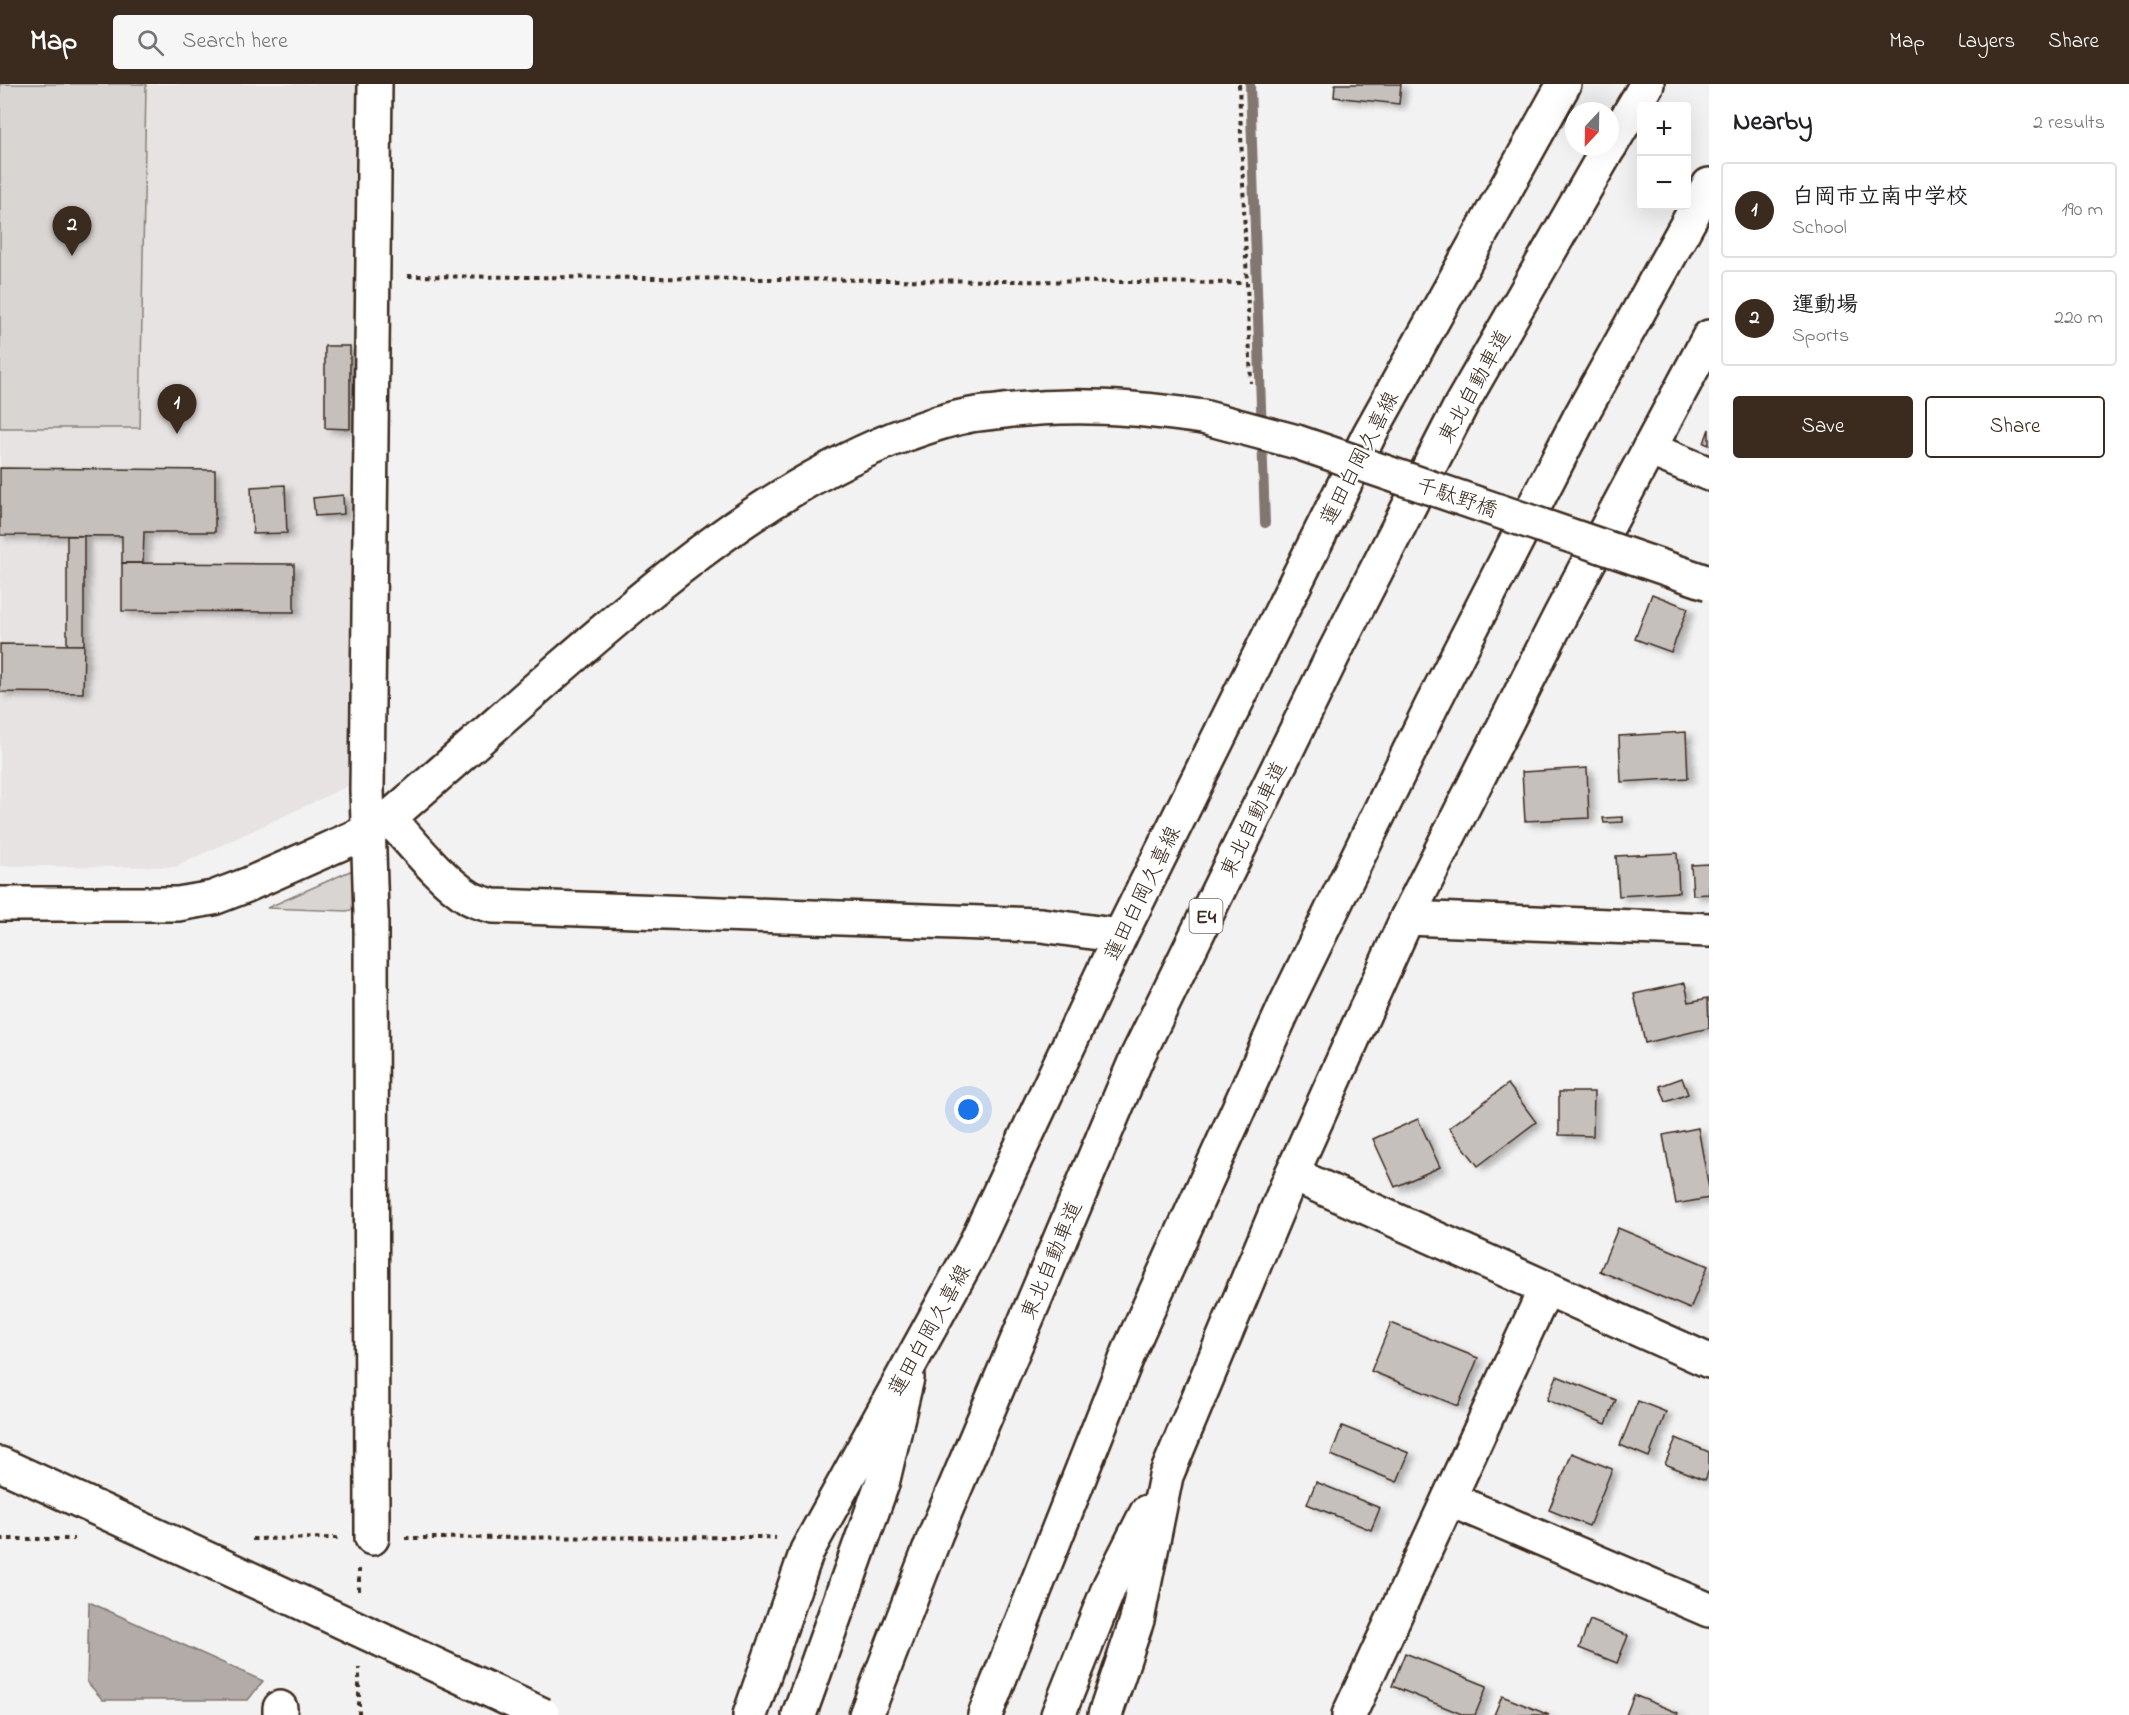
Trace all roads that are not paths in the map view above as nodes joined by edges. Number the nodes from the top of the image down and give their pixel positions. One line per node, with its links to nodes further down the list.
1 (375, 84): 11 (main road)
2 (1564, 84): 15 (main road, 蓮田白岡久喜線)
3 (1647, 84): 4 (main road, 東北自動車道 / E4)
4 (1619, 131)
5 (1604, 156): 29 (main road, 東北自動車道 / E4)
6 (1709, 185): 30 (main road)
7 (1709, 338): 8 (main road)
8 (1649, 449): 9 (main road); 13 (main road)
9 (1709, 474)
10 (1709, 583): 11 (main road, 千駄野橋, bridge)
11 (379, 824): 12 (main road, 千駄野橋); 15 (main road); 23 (main road)
12 (0, 904)
13 (1407, 918): 14 (main road); 16 (main road)
14 (1709, 930)
15 (1120, 936): 19 (main road, 蓮田白岡久喜線)
16 (1292, 1174): 17 (main road); 21 (main road)
17 (1546, 1288): 18 (main road); 22 (main road)
18 (1709, 1361)
19 (909, 1368): 27 (main road, 蓮田白岡久喜線); 28 (main road)
20 (0, 1464): 26 (main road, bridge)
21 (1166, 1476): 31 (main road); 32 (main road)
22 (1449, 1499): 24 (main road); 25 (main road)
23 (372, 1538)
24 (1709, 1610)
25 (1354, 1713)
26 (543, 1715)
27 (750, 1715)
28 (799, 1715)
29 (866, 1715)
30 (986, 1715)
31 (1058, 1715)
32 (1105, 1715)

